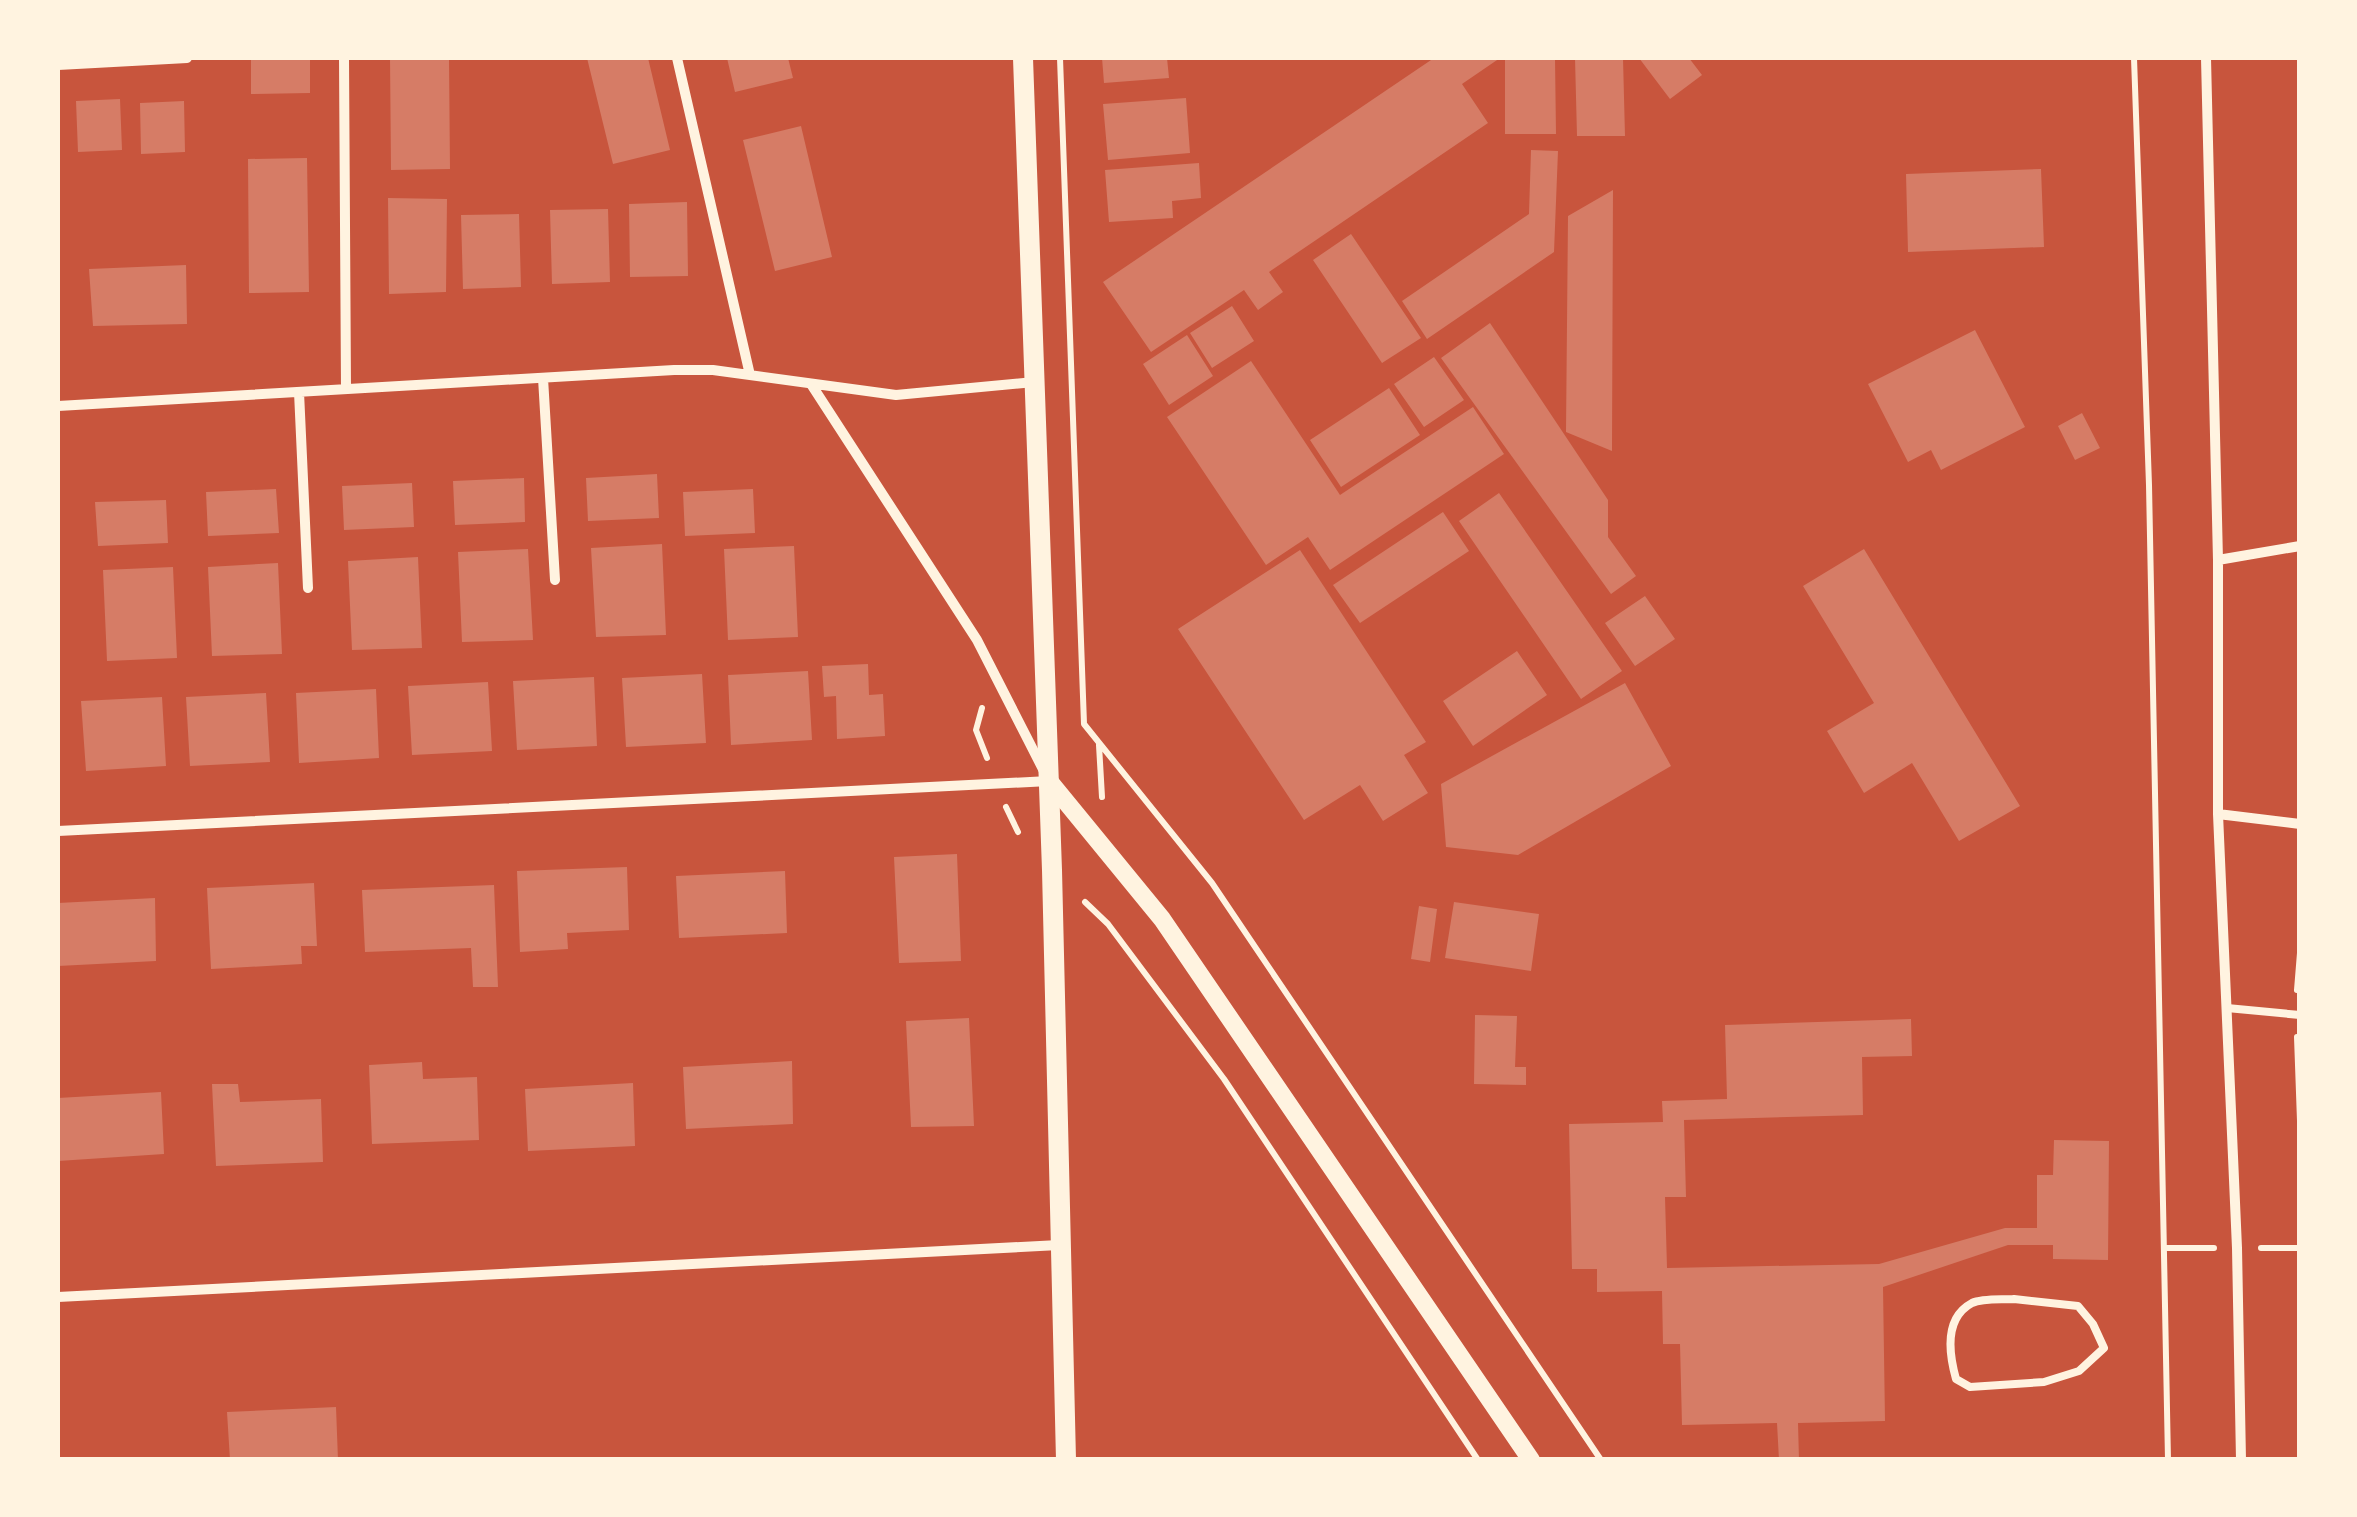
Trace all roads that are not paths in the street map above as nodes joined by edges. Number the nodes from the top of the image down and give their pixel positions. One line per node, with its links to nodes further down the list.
1 (187, 58): 6 (street)
2 (344, 58): 11 (street)
3 (677, 58): 7 (street)
4 (1023, 58): 9 (main road)
5 (2206, 58): 15 (street)
6 (58, 64)
7 (750, 375): 8 (street); 10 (street)
8 (543, 378): 11 (street); 16 (street)
9 (1035, 382): 10 (street); 18 (main road)
10 (810, 384): 18 (street)
11 (346, 390): 12 (street)
12 (299, 392): 13 (street); 17 (street)
13 (58, 406)
14 (2300, 546): 15 (street)
15 (2218, 560): 19 (street)
16 (555, 580)
17 (308, 588)
18 (1050, 781): 21 (street); 24 (main road); 28 (street)
19 (2218, 814): 20 (street); 22 (street)
20 (2300, 824)
21 (58, 832)
22 (2227, 1008): 23 (lane); 29 (street)
23 (2300, 1014)
24 (1059, 1246): 25 (street); 27 (main road)
25 (58, 1296)
26 (2104, 1348): 26 (lane)
27 (1066, 1460)
28 (1531, 1460)
29 (2241, 1460)

